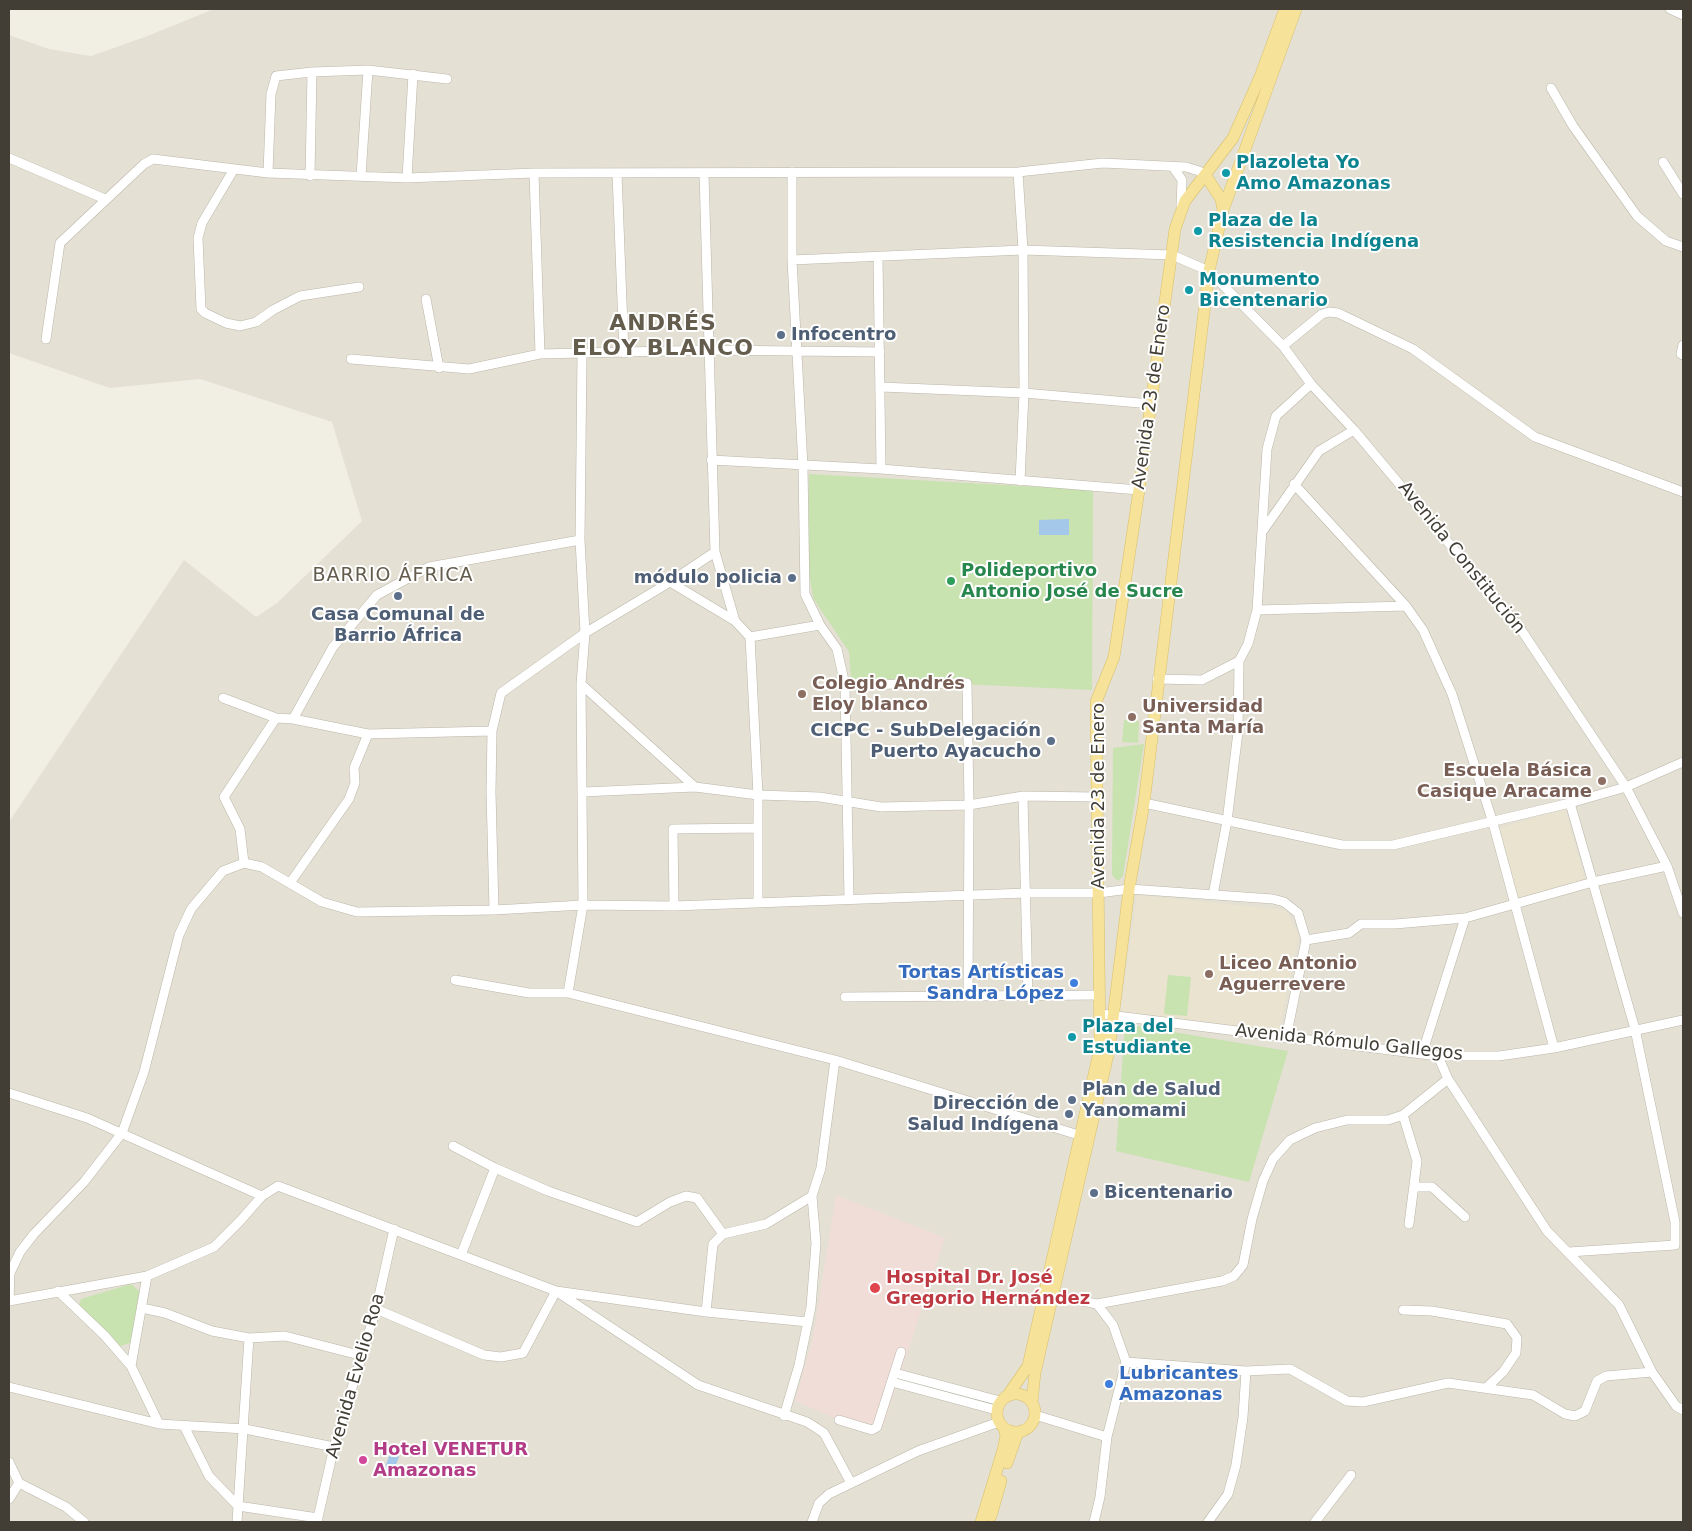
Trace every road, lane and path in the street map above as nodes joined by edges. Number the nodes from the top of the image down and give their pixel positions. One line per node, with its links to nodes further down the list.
1 (1285, 9): 22 (main road, Avenida 23 de Enero)
2 (1296, 9): 29 (main road, Avenida 23 de Enero)
3 (1670, 9): 4 (street)
4 (1683, 16)
5 (368, 70): 6 (street); 7 (street); 21 (street)
6 (312, 72): 16 (street); 20 (street)
7 (413, 74): 8 (street); 23 (street)
8 (447, 79)
9 (1551, 88): 30 (street)
10 (9, 158): 27 (street)
11 (1663, 162): 26 (street)
12 (1173, 167): 15 (street); 22 (street); 28 (street)
13 (234, 170): 16 (street); 27 (street); 36 (street)
14 (792, 172): 15 (street); 19 (street); 34 (street)
15 (1018, 172): 31 (street)
16 (268, 173): 20 (street)
17 (534, 173): 18 (street); 23 (street); 45 (street)
18 (617, 173): 19 (street); 44 (street)
19 (704, 174): 41 (street)
20 (310, 176): 21 (street)
21 (361, 176): 23 (street)
22 (1206, 176): 24 (main road); 25 (main road, Avenida 23 de Enero)
23 (407, 178)
24 (1216, 192): 25 (main road); 29 (main road)
25 (1191, 193): 28 (main road, Avenida 23 de Enero)
26 (1683, 194)
27 (105, 199): 38 (street)
28 (1180, 210): 32 (main road, Avenida 23 de Enero)
29 (1223, 210): 35 (main road, Avenida 23 de Enero)
30 (1683, 247)
31 (1023, 250): 32 (street); 33 (street); 52 (street)
32 (1172, 255): 35 (street, Avenida Constitución); 53 (main road, Avenida 23 de Enero)
33 (878, 257): 34 (street); 43 (street)
34 (792, 260): 42 (street)
35 (1209, 271): 40 (street, Avenida Constitución); 73 (main road, Avenida 23 de Enero)
36 (359, 287)
37 (426, 299): 49 (street)
38 (46, 339)
39 (1683, 345): 47 (street)
40 (1283, 346): 50 (street, Avenida Constitución); 61 (street)
41 (710, 350): 42 (street); 44 (street); 55 (street)
42 (796, 350): 43 (street); 56 (street)
43 (880, 352): 51 (street)
44 (624, 353): 46 (street)
45 (540, 354): 46 (street); 49 (street)
46 (582, 355): 63 (street)
47 (1683, 355)
48 (351, 359): 49 (street)
49 (439, 368)
50 (1310, 384): 54 (street, Avenida Constitución); 62 (street)
51 (881, 386): 52 (street); 57 (street)
52 (1024, 392): 53 (street); 58 (street)
53 (1151, 404): 60 (main road, Avenida 23 de Enero)
54 (1354, 430): 59 (street); 83 (street, Avenida Constitución)
55 (711, 460): 56 (street); 64 (street)
56 (804, 466): 57 (street); 69 (street)
57 (880, 469): 58 (street)
58 (1020, 481): 60 (street)
59 (1294, 484): 62 (street); 66 (street)
60 (1140, 490): 87 (main road, Avenida 23 de Enero)
61 (1683, 492)
62 (1262, 532): 67 (street)
63 (580, 540): 70 (street); 78 (street)
64 (715, 552): 65 (street); 68 (street)
65 (670, 582): 68 (street); 70 (street)
66 (1406, 606): 67 (street); 93 (street)
67 (1257, 610): 72 (street)
68 (735, 621): 71 (street)
69 (820, 625): 71 (street); 75 (street)
70 (586, 633): 74 (street); 79 (street)
71 (750, 637): 85 (street)
72 (1239, 661): 73 (street); 92 (street)
73 (1158, 679): 89 (main road, Avenida 23 de Enero)
74 (581, 684): 82 (street); 84 (street)
75 (845, 685): 88 (street); 91 (street)
76 (223, 698): 77 (street)
77 (276, 718): 78 (street); 95 (street)
78 (293, 719): 80 (street)
79 (492, 731): 80 (street); 109 (street)
80 (368, 734): 98 (street)
81 (1683, 762): 83 (street)
82 (695, 787): 84 (street); 85 (street)
83 (1626, 787): 90 (street); 96 (street, Avenida Constitución)
84 (583, 792): 107 (street)
85 (758, 795): 88 (street); 94 (street)
86 (1023, 796): 87 (street); 91 (street); 100 (street)
87 (1097, 797): 101 (main road, Avenida 23 de Enero)
88 (849, 800): 91 (street); 104 (street)
89 (1144, 803): 92 (street); 99 (main road, Avenida 23 de Enero)
90 (1570, 803): 93 (street); 97 (street)
91 (969, 804): 103 (street)
92 (1227, 821): 93 (street); 102 (street)
93 (1493, 823): 105 (street)
94 (758, 828): 106 (street); 108 (street)
95 (244, 864): 98 (street); 130 (street)
96 (1666, 866): 97 (street); 110 (street, Avenida Constitución)
97 (1593, 882): 105 (street); 121 (street)
98 (290, 883): 109 (street)
99 (1129, 889): 101 (street); 102 (street); 119 (main road, Avenida 23 de Enero)
100 (1027, 893): 101 (street); 103 (street); 117 (street)
101 (1099, 893): 116 (main road, Avenida 23 de Enero)
102 (1213, 895): 112 (street)
103 (968, 896): 104 (street); 115 (street)
104 (849, 898): 106 (street)
105 (1516, 902): 111 (street); 123 (street)
106 (758, 903): 108 (street)
107 (583, 905): 108 (street); 109 (street); 114 (street)
108 (674, 906)
109 (494, 910)
110 (1683, 914)
111 (1465, 918): 112 (street); 124 (street)
112 (1306, 940): 122 (street)
113 (455, 980): 114 (street)
114 (568, 993): 126 (street)
115 (968, 995): 117 (street); 118 (street)
116 (1100, 995): 117 (street); 119 (main road, Avenida 23 de Enero)
117 (1028, 996)
118 (845, 997)
119 (1107, 1014): 122 (street, Avenida Rómulo Gallegos); 131 (main road, Avenida 23 de Enero)
120 (1683, 1020): 121 (street, Avenida Rómulo Gallegos)
121 (1635, 1029): 123 (street, Avenida Rómulo Gallegos); 141 (street)
122 (1286, 1038): 124 (street, Avenida Rómulo Gallegos)
123 (1554, 1048): 125 (street, Avenida Rómulo Gallegos)
124 (1422, 1054): 125 (street, Avenida Rómulo Gallegos)
125 (1438, 1056): 127 (street)
126 (835, 1060): 131 (street); 136 (street)
127 (1448, 1079): 129 (street); 141 (street)
128 (9, 1094): 130 (street)
129 (1403, 1115): 134 (street); 148 (street)
130 (122, 1133): 135 (street); 147 (street)
131 (1086, 1137): 146 (main road, Avenida 23 de Enero); 165 (main road, Avenida 23 de Enero)
132 (453, 1146): 133 (street)
133 (495, 1168): 140 (street); 142 (street)
134 (1414, 1187): 137 (street); 138 (street)
135 (262, 1196): 139 (street); 143 (street)
136 (812, 1196): 140 (street); 153 (street)
137 (1465, 1217)
138 (1409, 1224)
139 (394, 1229): 142 (street); 150 (street, Avenida Evelio Roa)
140 (723, 1234): 152 (street)
141 (1569, 1252): 160 (street)
142 (462, 1255): 145 (street)
143 (147, 1276): 144 (street); 149 (street)
144 (58, 1291): 147 (street); 158 (street)
145 (556, 1291): 150 (street); 152 (street); 169 (street)
146 (1052, 1295): 148 (street); 166 (main road, Avenida 23 de Enero)
147 (9, 1301)
148 (1096, 1304): 157 (street)
149 (142, 1308): 154 (street); 158 (street)
150 (376, 1309): 156 (street, Avenida Evelio Roa)
151 (1403, 1310): 164 (street)
152 (706, 1312): 153 (street)
153 (808, 1322): 169 (street)
154 (249, 1338): 156 (street); 174 (street)
155 (901, 1352): 161 (street)
156 (362, 1356): 177 (street, Avenida Evelio Roa)
157 (1126, 1362): 159 (street); 176 (street)
158 (131, 1366): 171 (street)
159 (1246, 1371): 164 (street); 191 (street)
160 (1652, 1372): 164 (street); 167 (street)
161 (895, 1373): 162 (street); 165 (street)
162 (892, 1382): 165 (street); 170 (street)
163 (9, 1387): 171 (street)
164 (1486, 1388)
165 (1002, 1402): 166 (main road); 172 (main road)
166 (1032, 1402): 168 (main road, Avenida 23 de Enero)
167 (1683, 1410)
168 (1035, 1415): 175 (main road); 176 (street)
169 (784, 1416): 181 (street)
170 (839, 1420)
171 (158, 1424): 173 (street)
172 (1001, 1425): 175 (main road); 181 (street); 188 (main road)
173 (184, 1426): 174 (street); 183 (street)
174 (245, 1429): 177 (street); 183 (street)
175 (1018, 1432): 189 (main road)
176 (1108, 1437): 190 (street)
177 (334, 1447): 184 (street, Avenida Evelio Roa)
178 (9, 1462): 180 (street)
179 (1351, 1475): 192 (street)
180 (19, 1483): 182 (street); 185 (street)
181 (851, 1483): 187 (street)
182 (9, 1499)
183 (238, 1506): 184 (street); 186 (street)
184 (317, 1520)
185 (84, 1522)
186 (237, 1522)
187 (812, 1522)
188 (981, 1522)
189 (989, 1522)
190 (1094, 1522)
191 (1208, 1522)
192 (1315, 1522)

